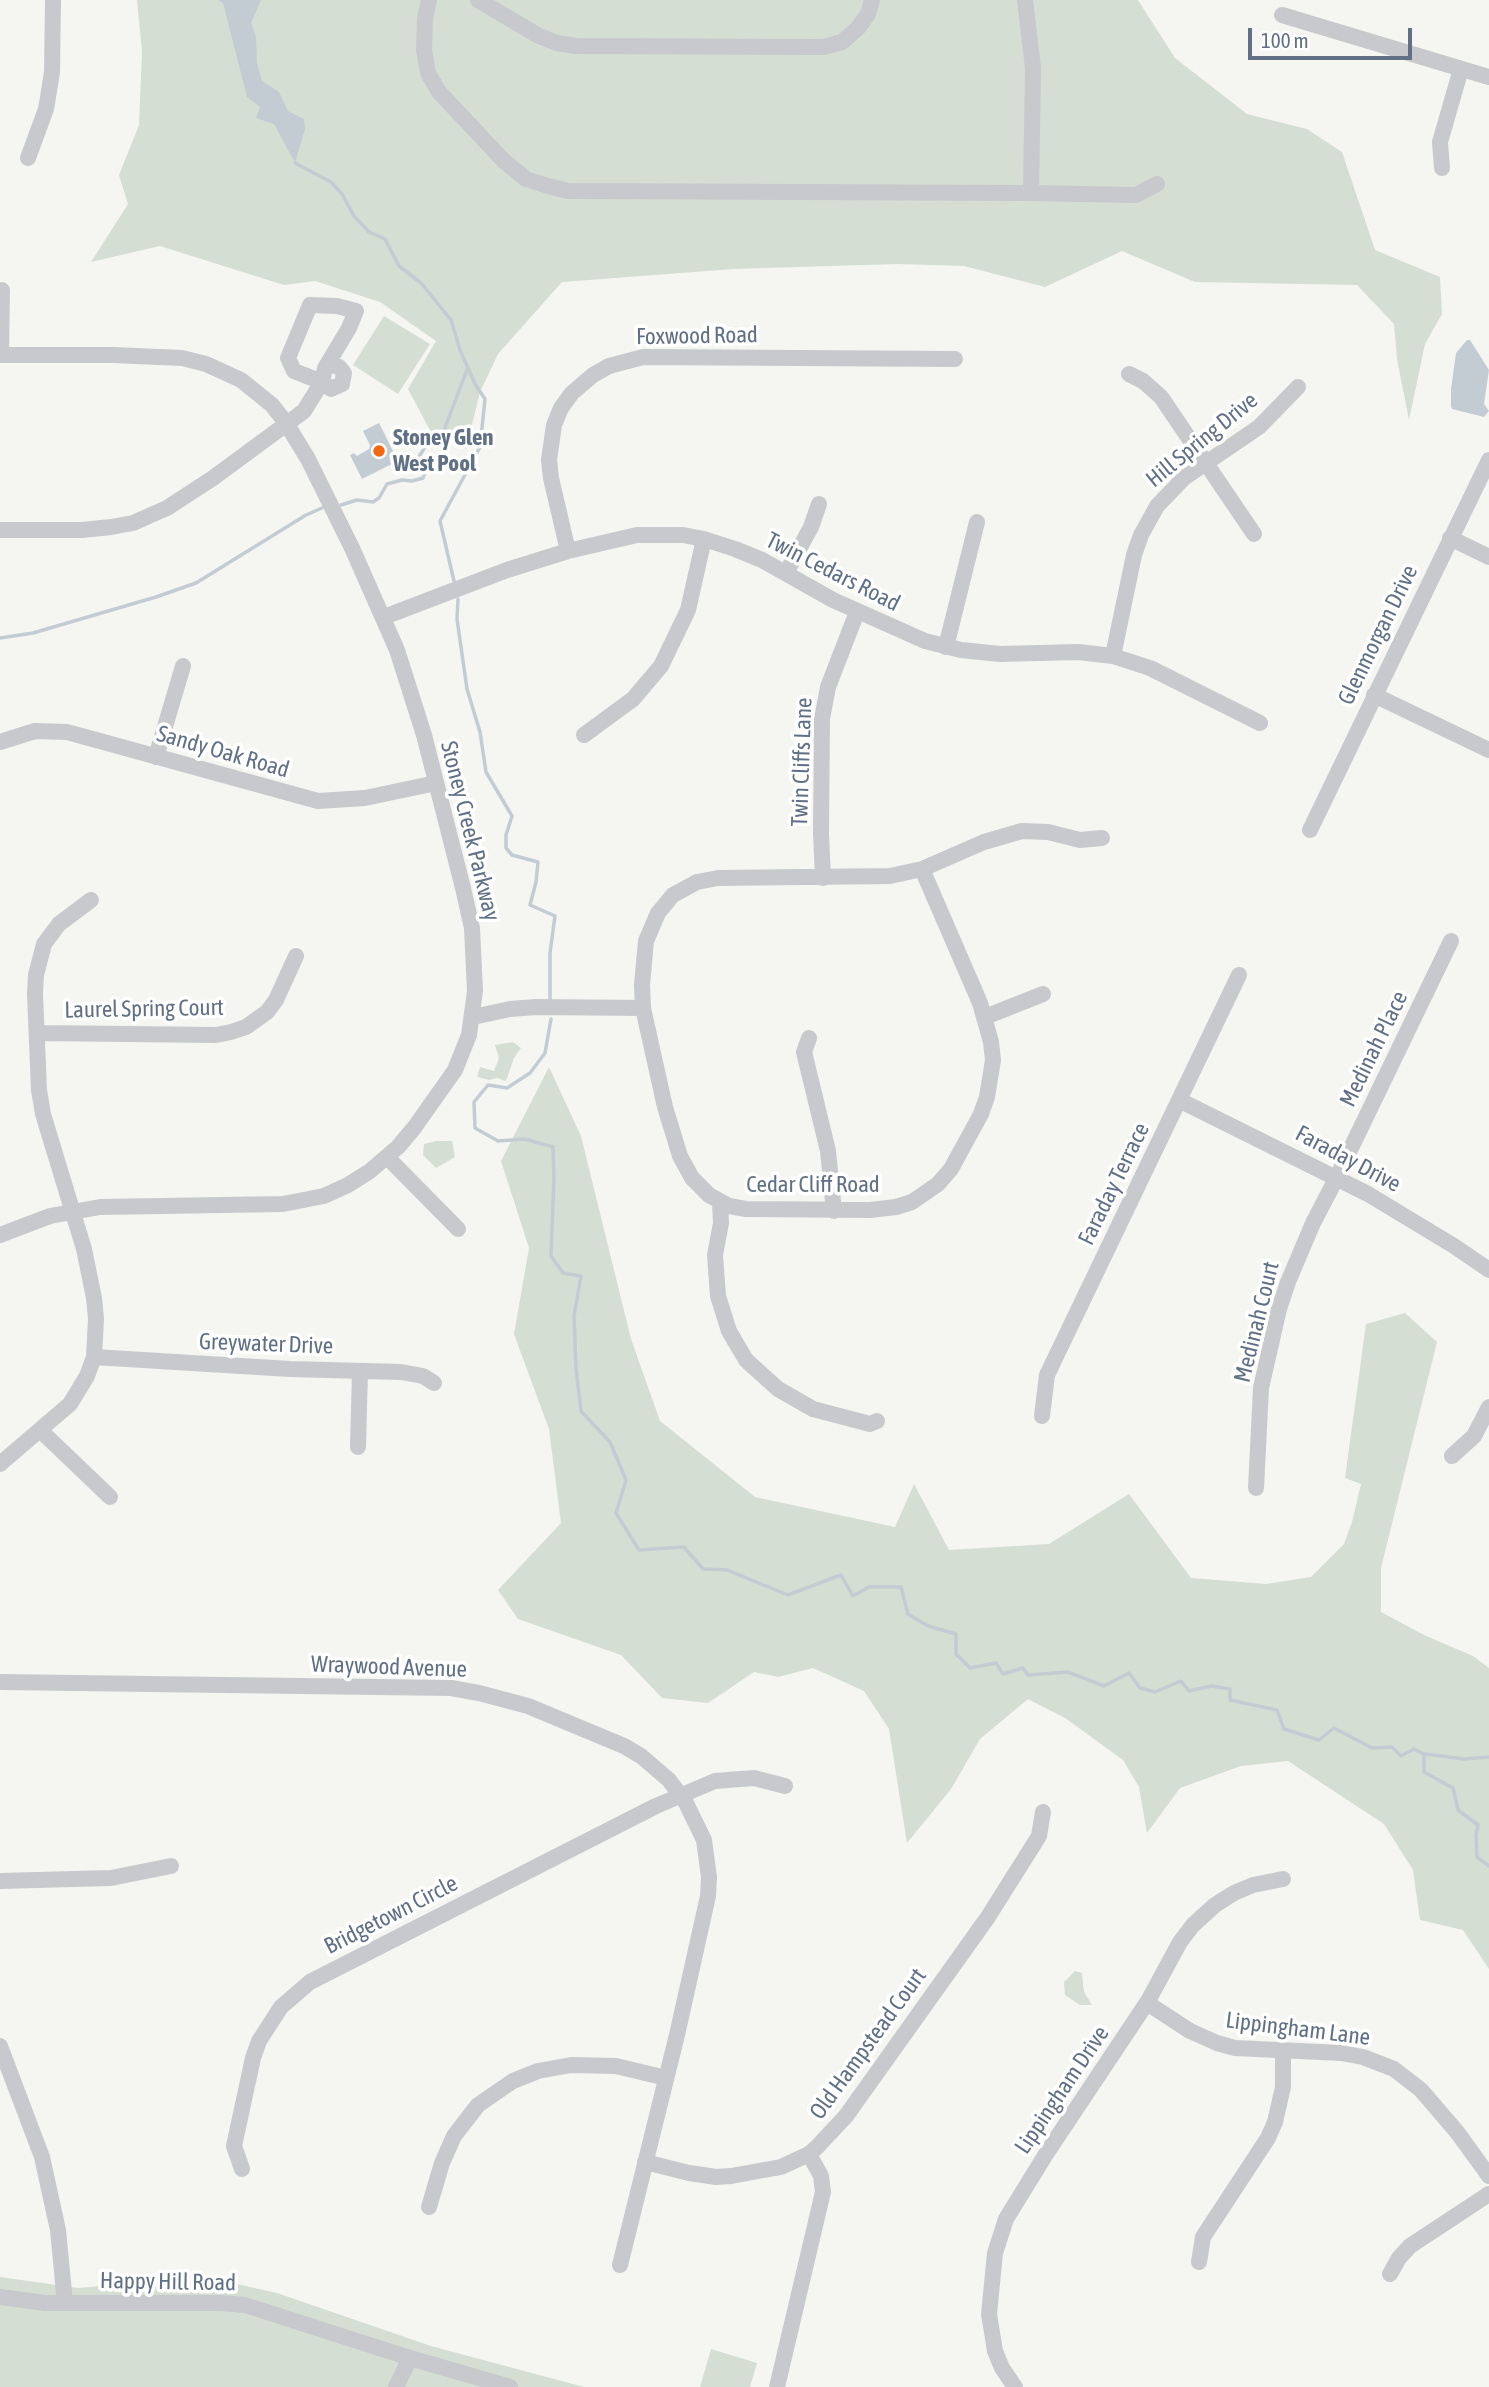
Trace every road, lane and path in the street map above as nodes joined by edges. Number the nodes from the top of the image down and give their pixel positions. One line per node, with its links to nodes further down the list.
1 (53, 0): 9 (street)
2 (429, 0): 12 (street)
3 (478, 0): 4 (street)
4 (872, 0)
5 (1025, 0): 12 (street)
6 (1282, 15): 7 (street)
7 (1461, 69): 8 (street); 10 (street)
8 (1489, 77)
9 (27, 158)
10 (1442, 168)
11 (1157, 184): 12 (street)
12 (1031, 193)
13 (2, 290): 14 (street)
14 (0, 355): 19 (street, Stoney Creek Parkway)
15 (955, 359): 28 (street, Foxwood Road)
16 (1129, 374): 21 (street)
17 (323, 375): 17 (street); 19 (street)
18 (1298, 387): 21 (street, Hill Spring Drive)
19 (285, 423): 24 (street); 32 (street, Stoney Creek Parkway)
20 (1489, 460): 26 (street, Glenmorgan Drive)
21 (1207, 463): 25 (street); 34 (street, Hill Spring Drive)
22 (818, 504): 30 (street)
23 (976, 522): 33 (street)
24 (0, 530)
25 (1254, 534)
26 (1450, 538): 29 (street); 36 (street, Glenmorgan Drive)
27 (704, 539): 28 (street, Twin Cedars Road); 30 (street, Twin Cedars Road); 38 (street)
28 (568, 551): 32 (street, Twin Cedars Road)
29 (1489, 557)
30 (786, 573): 31 (street, Twin Cedars Road)
31 (858, 612): 33 (street, Twin Cedars Road); 46 (street, Twin Cliffs Lane)
32 (384, 617): 42 (street, Stoney Creek Parkway)
33 (946, 647): 34 (street, Twin Cedars Road)
34 (1113, 656): 37 (street, Twin Cedars Road)
35 (184, 666): 41 (street)
36 (1374, 695): 40 (street); 43 (street, Glenmorgan Drive)
37 (1260, 723)
38 (584, 736)
39 (0, 742): 41 (street, Sandy Oak Road)
40 (1489, 750)
41 (156, 757): 42 (street, Sandy Oak Road)
42 (436, 783): 53 (street, Stoney Creek Parkway)
43 (1310, 830)
44 (1102, 838): 45 (street, Cedar Cliff Road)
45 (922, 869): 46 (street, Cedar Cliff Road); 54 (street, Cedar Cliff Road)
46 (824, 878): 52 (street, Cedar Cliff Road)
47 (91, 900): 55 (street)
48 (1451, 941): 59 (street, Medinah Place)
49 (296, 956): 55 (street, Laurel Spring Court)
50 (1239, 975): 57 (street, Faraday Terrace)
51 (1044, 994): 54 (street)
52 (643, 1008): 53 (street); 60 (street, Cedar Cliff Road)
53 (473, 1017): 58 (street, Stoney Creek Parkway)
54 (985, 1017): 61 (street, Cedar Cliff Road)
55 (37, 1033): 62 (street)
56 (809, 1038): 61 (street)
57 (1179, 1100): 59 (street, Faraday Drive); 70 (street, Faraday Terrace)
58 (387, 1157): 62 (street, Stoney Creek Parkway); 63 (street)
59 (1337, 1177): 65 (street, Faraday Drive); 76 (street, Medinah Court)
60 (720, 1202): 61 (street, Cedar Cliff Road); 71 (street)
61 (834, 1210)
62 (72, 1212): 64 (street, Stoney Creek Parkway); 66 (street)
63 (458, 1229)
64 (0, 1235)
65 (1486, 1262)
66 (94, 1357): 67 (street, Greywater Drive); 72 (street)
67 (360, 1371): 68 (street, Greywater Drive); 73 (street)
68 (434, 1382)
69 (1489, 1407): 74 (street)
70 (1042, 1416)
71 (877, 1421)
72 (40, 1430): 75 (street); 77 (street)
73 (358, 1447)
74 (1452, 1456)
75 (0, 1464)
76 (1256, 1488)
77 (110, 1497)
78 (0, 1682): 80 (street, Wraywood Avenue)
79 (785, 1786): 80 (street, Bridgetown Circle)
80 (682, 1796): 88 (street, Wraywood Avenue); 91 (street, Bridgetown Circle)
81 (1043, 1812): 89 (street, Old Hampstead Court)
82 (171, 1866): 84 (street)
83 (1283, 1879): 85 (street, Lippingham Drive)
84 (0, 1881)
85 (1147, 2003): 87 (street, Lippingham Lane); 104 (street, Lippingham Drive)
86 (0, 2046): 99 (street)
87 (1283, 2051): 92 (street, Lippingham Lane); 95 (street)
88 (666, 2078): 90 (street, Wraywood Avenue); 94 (street)
89 (809, 2154): 90 (street, Old Hampstead Court); 103 (street)
90 (645, 2162): 96 (street, Wraywood Avenue)
91 (242, 2169)
92 (1489, 2176)
93 (1489, 2194): 97 (street)
94 (429, 2207)
95 (1199, 2262)
96 (620, 2264)
97 (1390, 2274)
98 (0, 2297): 99 (street, Happy Hill Road)
99 (65, 2303): 100 (street, Happy Hill Road)
100 (410, 2358): 101 (street); 102 (street, Happy Hill Road)
101 (396, 2387)
102 (510, 2387)
103 (777, 2387)
104 (1015, 2387)

